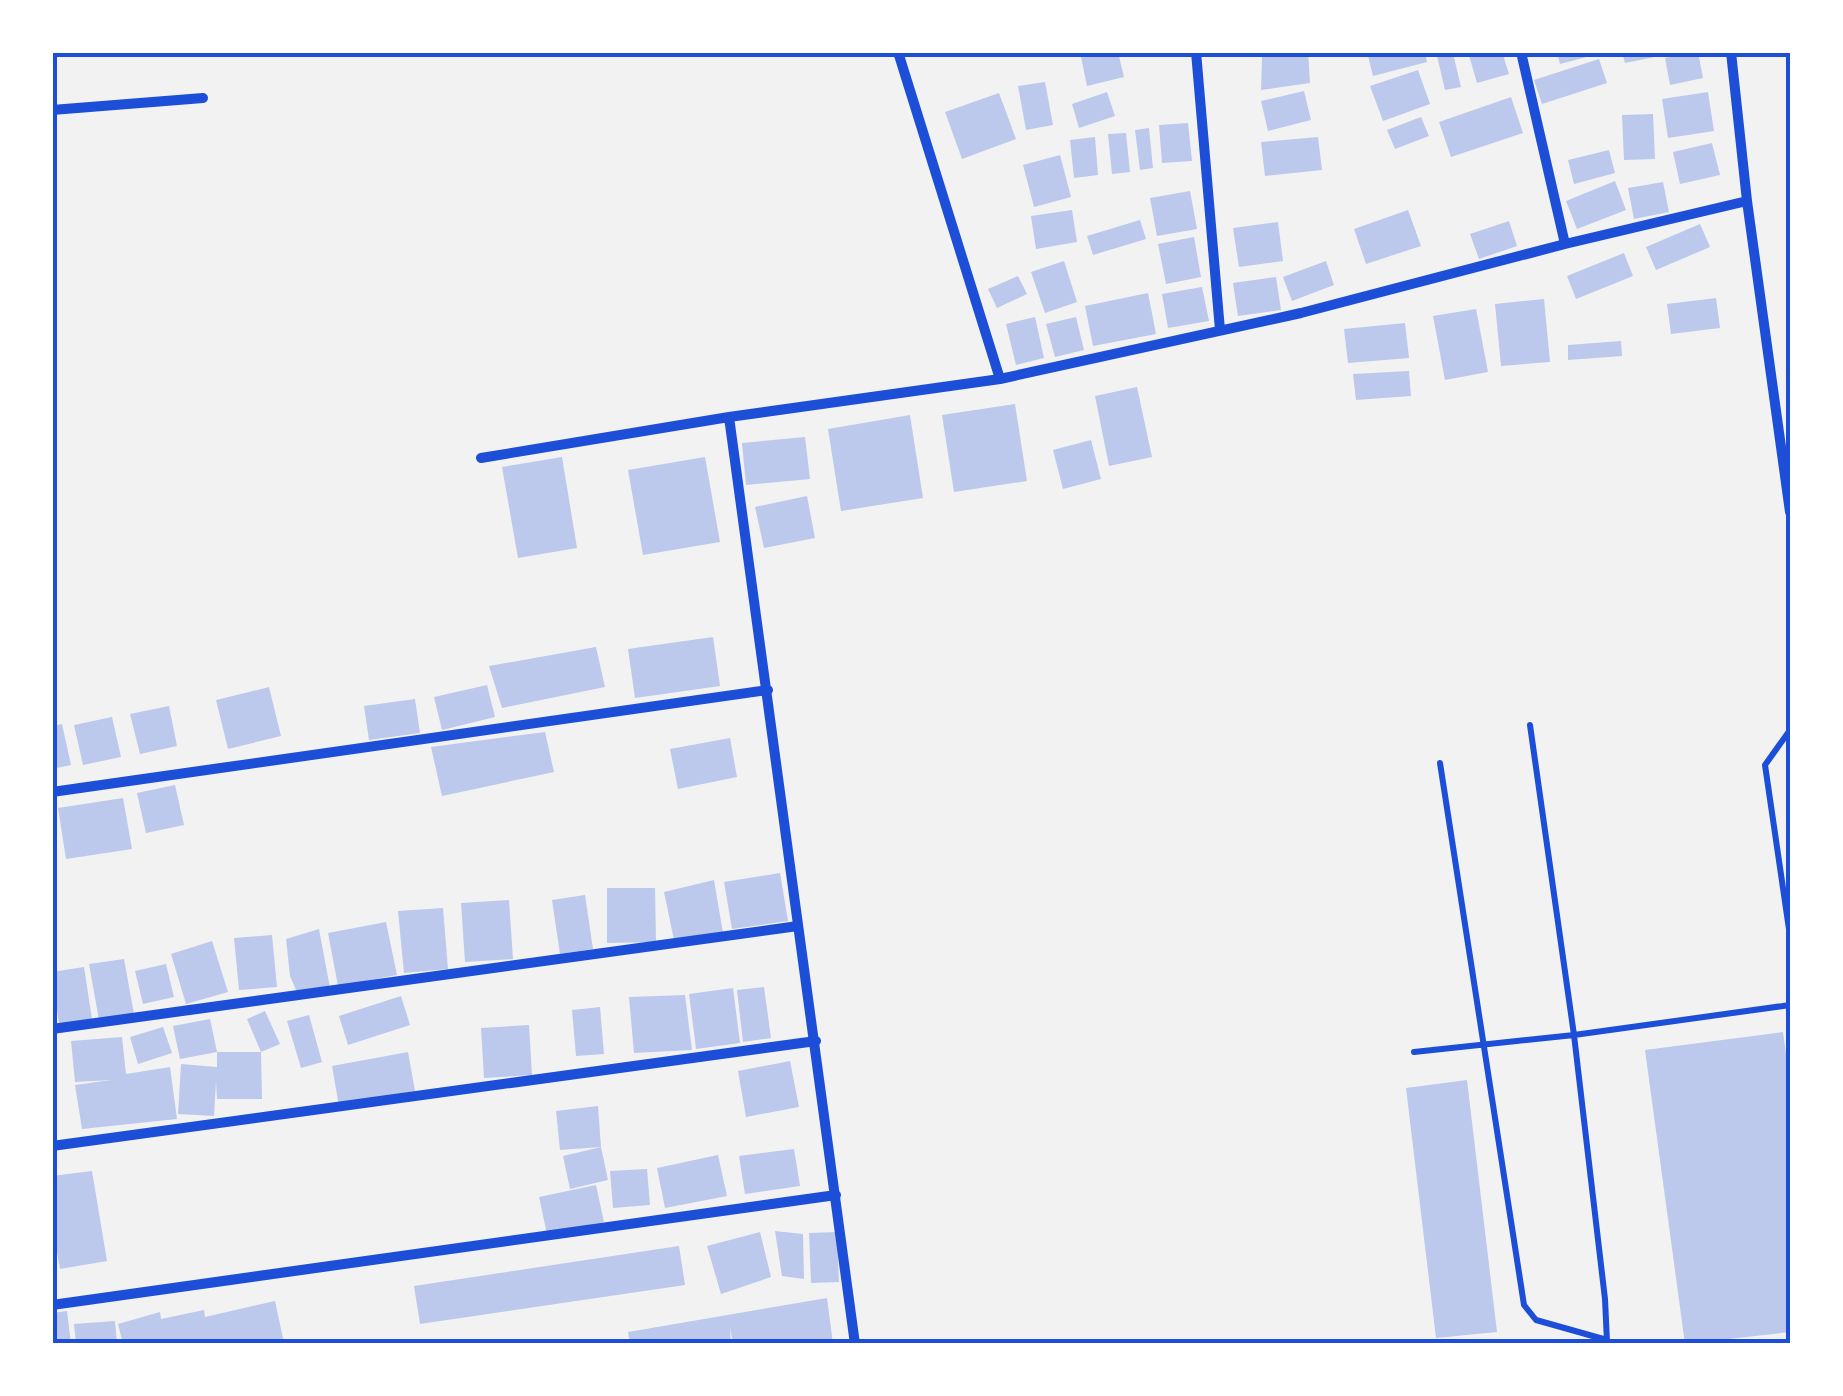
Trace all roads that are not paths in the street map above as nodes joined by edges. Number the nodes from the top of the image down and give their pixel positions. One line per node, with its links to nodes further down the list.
1 (898, 52): 10 (street)
2 (1521, 52): 8 (street)
3 (1730, 52): 7 (street)
4 (1197, 53): 9 (street)
5 (204, 98): 6 (street)
6 (52, 110)
7 (1747, 201): 8 (street); 13 (street)
8 (1564, 244): 9 (street)
9 (1220, 330): 10 (street)
10 (1000, 380): 11 (street)
11 (729, 417): 12 (street); 14 (street)
12 (481, 458)
13 (1790, 512)
14 (768, 690): 18 (street); 19 (street)
15 (1530, 725): 23 (lane)
16 (1790, 730): 20 (lane)
17 (1440, 763): 25 (lane)
18 (52, 792)
19 (798, 926): 22 (street); 24 (street)
20 (1790, 936)
21 (1790, 1006): 23 (lane)
22 (52, 1029)
23 (1574, 1035): 25 (lane); 30 (lane)
24 (816, 1041): 27 (street); 28 (street)
25 (1482, 1045): 26 (lane); 30 (lane)
26 (1414, 1052)
27 (52, 1146)
28 (836, 1194): 29 (street); 31 (street)
29 (52, 1305)
30 (1607, 1342)
31 (855, 1344)

